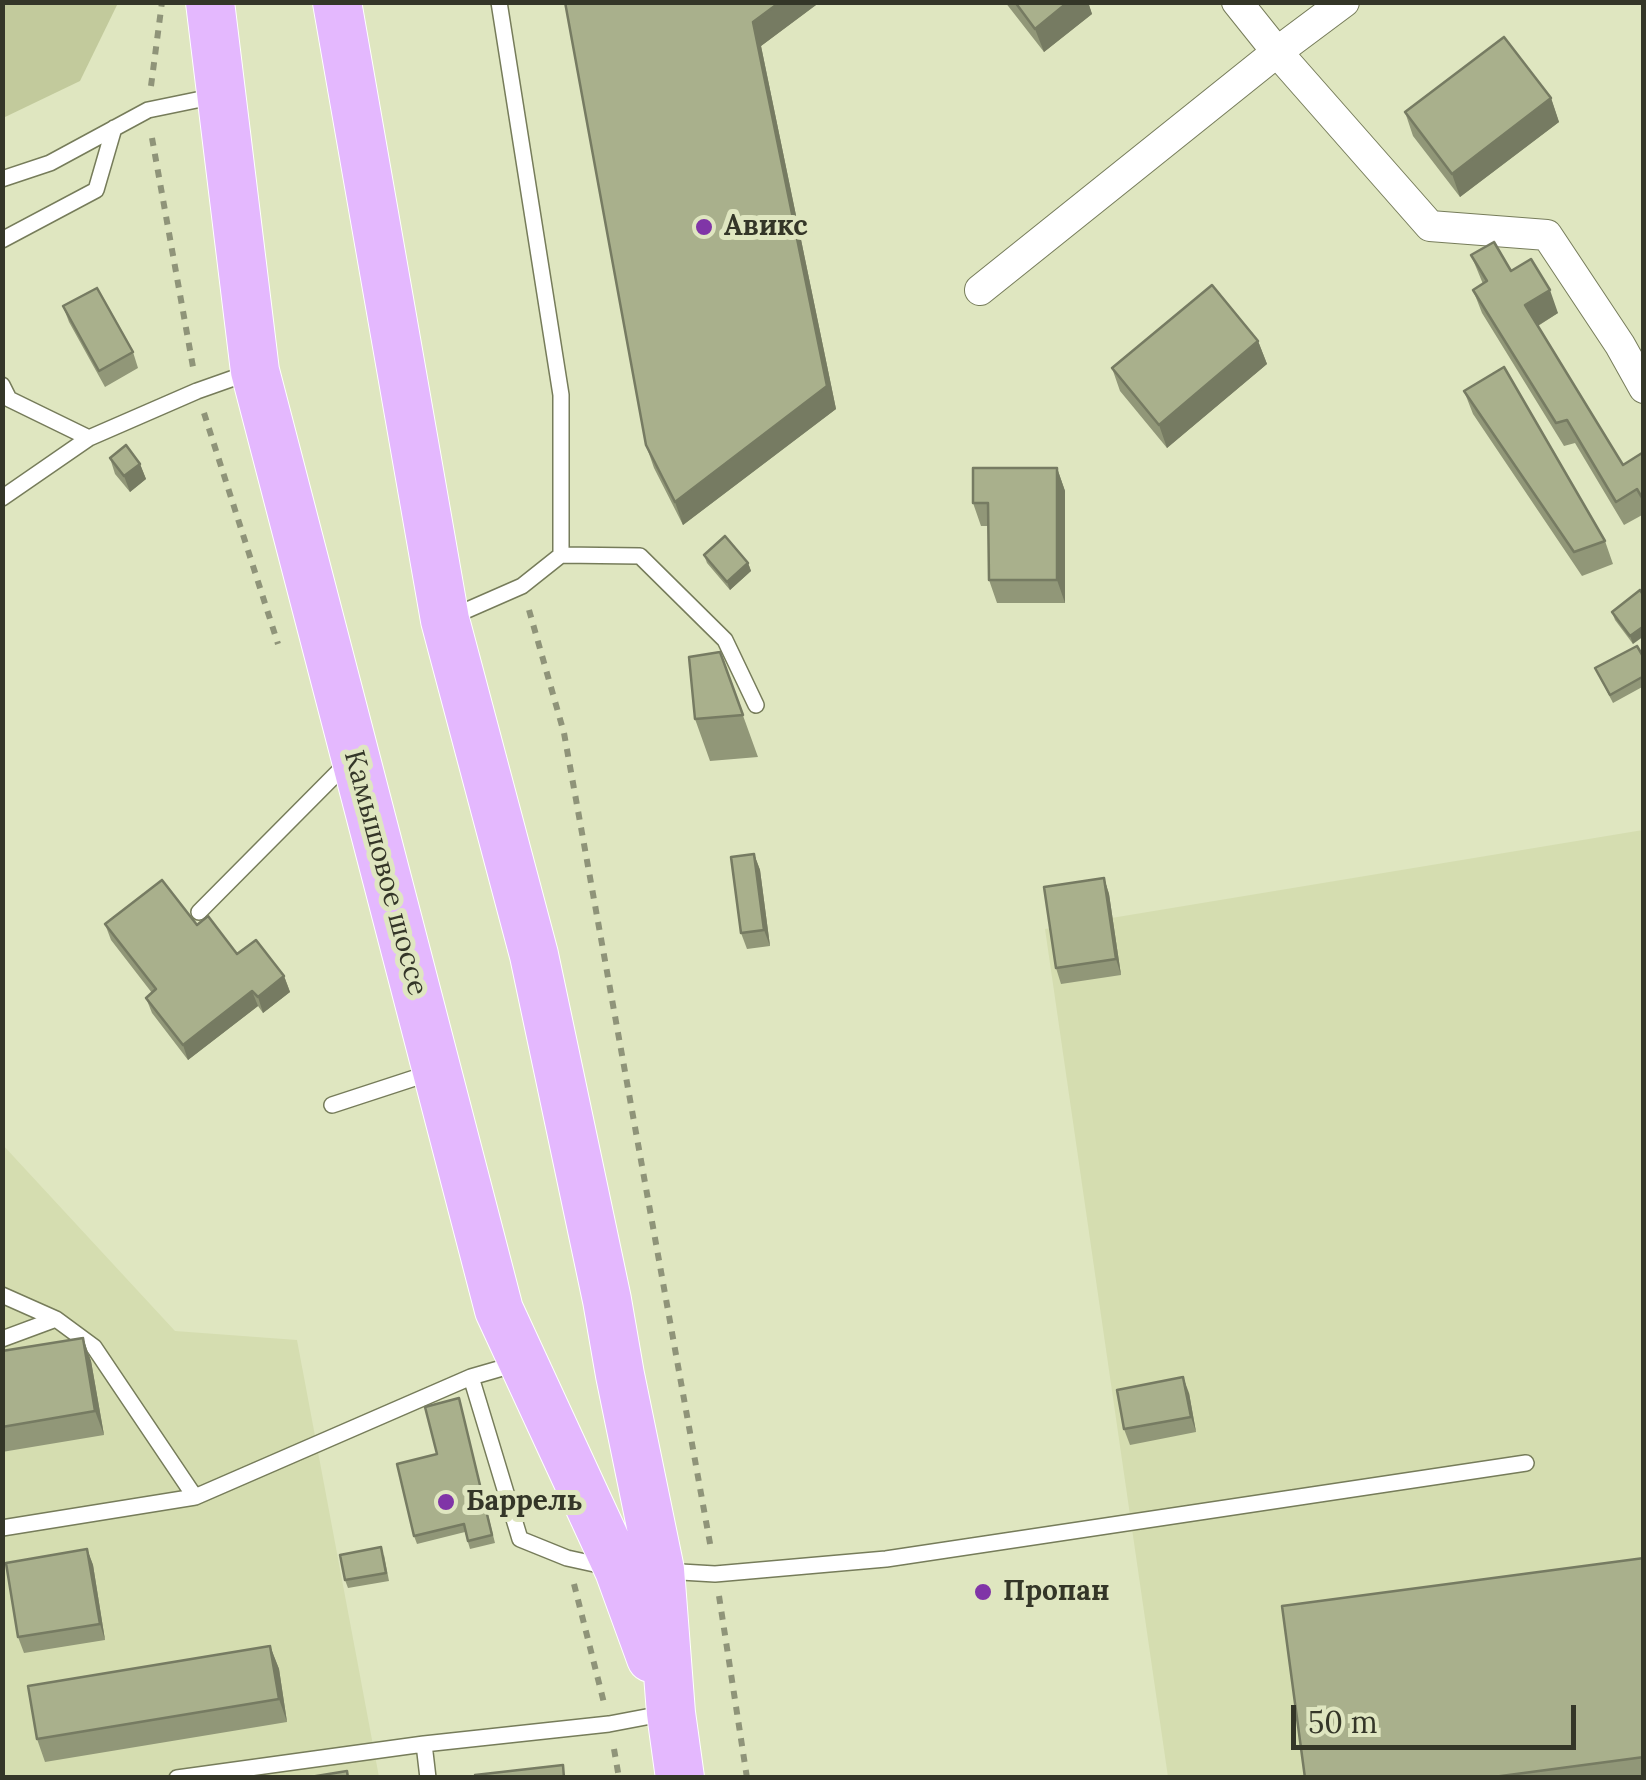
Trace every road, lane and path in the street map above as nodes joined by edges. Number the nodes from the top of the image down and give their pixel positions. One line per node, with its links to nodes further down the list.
1 (210, 2): 7 (main road, Камышовое шоссе)
2 (338, 2): 19 (main road, Камышовое шоссе)
3 (499, 2): 17 (lane)
4 (1238, 2): 6 (street)
5 (1344, 2): 6 (street)
6 (1277, 52): 11 (street); 14 (street)
7 (220, 95): 8 (lane); 12 (main road, Камышовое шоссе)
8 (114, 128): 9 (lane); 10 (lane)
9 (2, 180)
10 (2, 240)
11 (980, 290)
12 (255, 371): 15 (lane); 21 (main road, Камышовое шоссе)
13 (2, 385): 15 (lane)
14 (1644, 388)
15 (89, 438): 16 (lane)
16 (2, 498)
17 (561, 554): 18 (lane); 20 (lane)
18 (522, 586): 19 (lane); 34 (path)
19 (445, 620): 33 (main road, Камышовое шоссе)
20 (756, 706)
21 (355, 756): 22 (lane); 23 (main road, Камышовое шоссе)
22 (199, 912)
23 (437, 1070): 24 (lane); 28 (main road, Камышовое шоссе)
24 (332, 1105)
25 (2, 1294): 26 (lane)
26 (56, 1320): 27 (lane); 31 (lane)
27 (2, 1338)
28 (524, 1361): 29 (lane); 33 (main road, Камышовое шоссе)
29 (471, 1377): 31 (lane); 33 (lane)
30 (1526, 1463): 34 (lane)
31 (196, 1498): 32 (lane)
32 (2, 1528)
33 (640, 1570): 34 (lane); 35 (main road, Камышовое шоссе)
34 (715, 1574): 40 (path)
35 (671, 1712): 36 (lane); 39 (main road, Камышовое шоссе)
36 (424, 1744): 37 (lane); 38 (lane)
37 (177, 1778)
38 (428, 1778)
39 (680, 1778)
40 (747, 1778)

